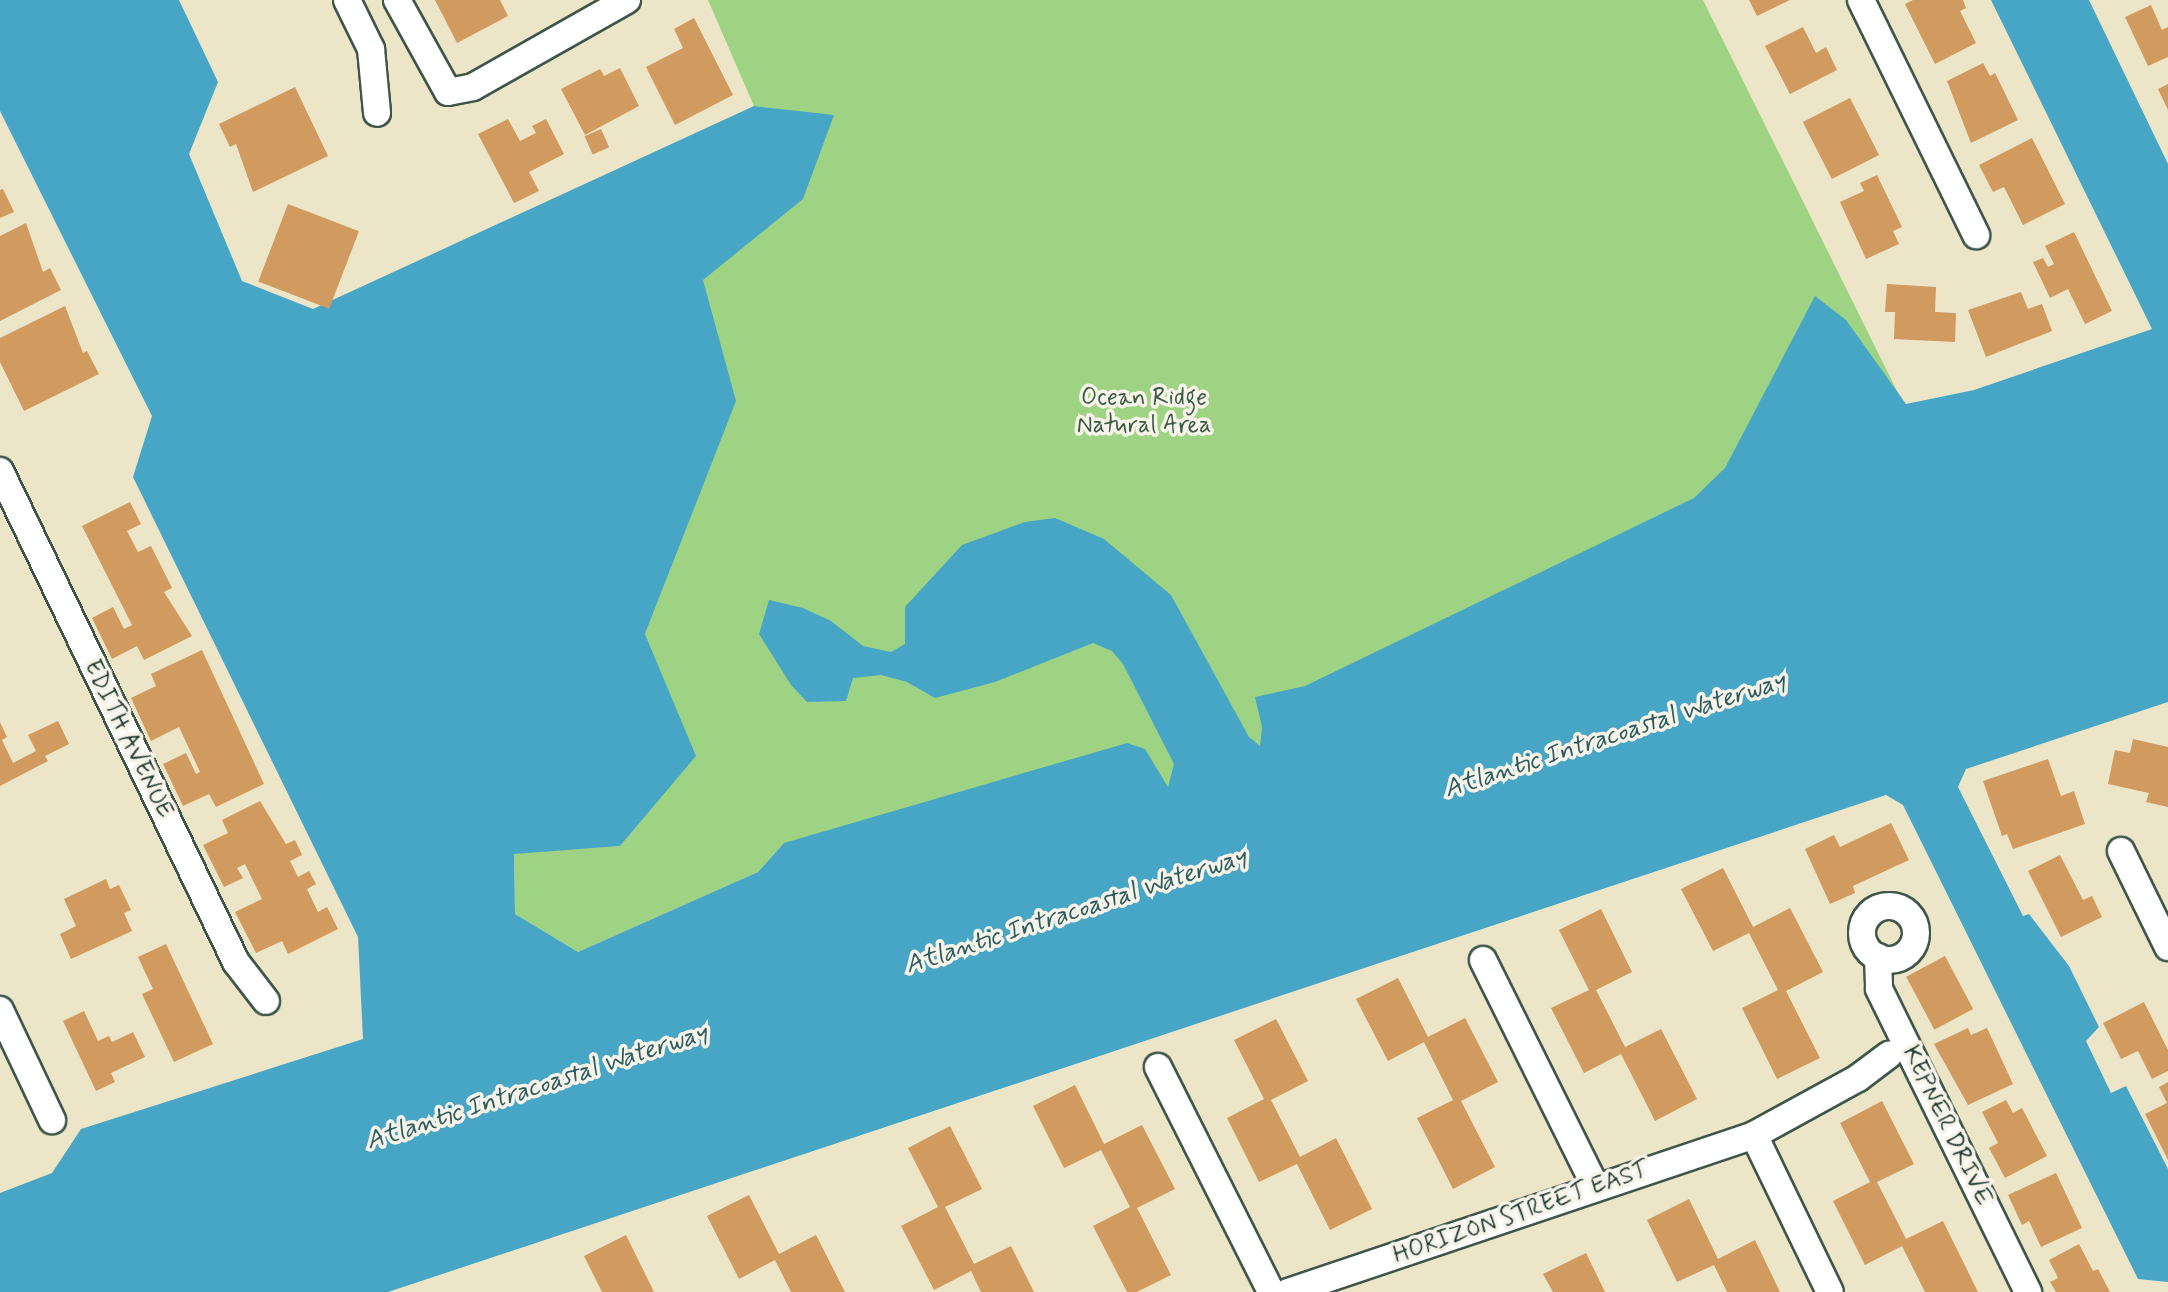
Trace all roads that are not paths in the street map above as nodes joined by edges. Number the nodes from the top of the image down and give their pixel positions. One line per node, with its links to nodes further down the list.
1 (347, 0): 5 (street)
2 (397, 0): 3 (street)
3 (627, 0)
4 (1861, 0): 6 (street)
5 (377, 113)
6 (1976, 235)
7 (0, 471): 12 (street, EDITH AVENUE)
8 (2121, 851): 9 (street)
9 (2168, 947)
10 (1878, 957): 22 (street, KEPNER DRIVE)
11 (1483, 960): 18 (street)
12 (266, 1001)
13 (0, 1010): 16 (street)
14 (1889, 1055): 17 (street, HORIZON STREET EAST)
15 (1157, 1067): 19 (street)
16 (52, 1120)
17 (1754, 1135): 18 (street, HORIZON STREET EAST); 21 (street)
18 (1596, 1188): 20 (street, HORIZON STREET EAST)
19 (1271, 1292)
20 (1288, 1292)
21 (1830, 1292)
22 (2028, 1292)

